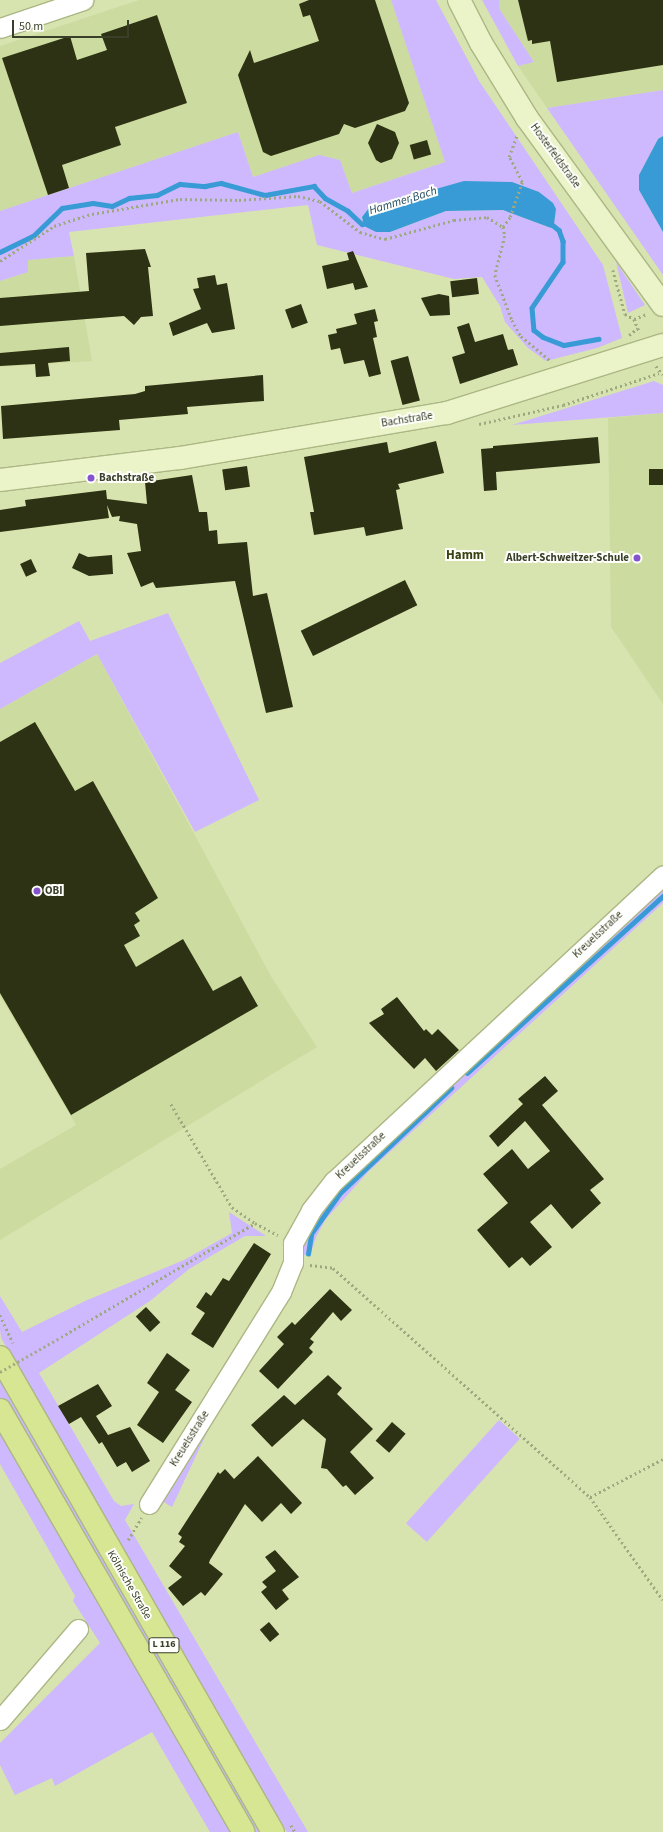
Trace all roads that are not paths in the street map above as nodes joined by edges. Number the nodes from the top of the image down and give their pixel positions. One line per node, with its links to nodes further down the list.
1 (83, 0): 3 (street)
2 (460, 0): 4 (street, Hosterfeldstraße)
3 (0, 28)
4 (663, 305)
5 (655, 347): 6 (street, Bachstraße)
6 (0, 480)
7 (663, 875): 10 (street, Kreuelsstraße)
8 (0, 1358): 14 (main road, Kölnische Straße / L 116)
9 (0, 1410): 13 (main road, L 116)
10 (150, 1504)
11 (78, 1629): 12 (street)
12 (0, 1720)
13 (244, 1832)
14 (273, 1832)

